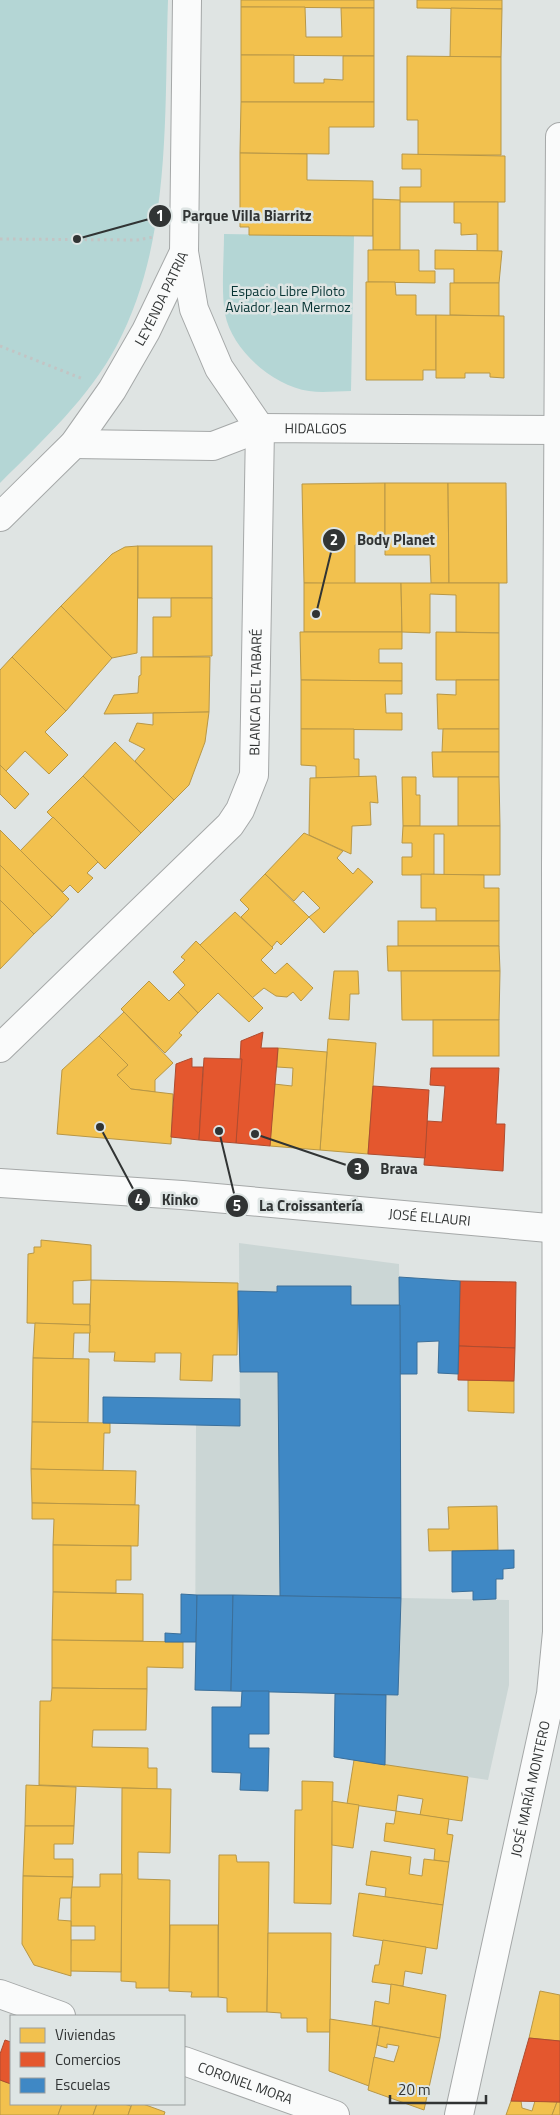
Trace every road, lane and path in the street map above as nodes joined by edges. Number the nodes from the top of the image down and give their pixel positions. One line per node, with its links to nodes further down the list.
1 (187, 0): 4 (street, LEYENDA PATRIA)
2 (560, 137): 8 (street, JOSÉ MARÍA MONTERO)
3 (0, 239): 4 (path)
4 (185, 241): 6 (street, LEYENDA PATRIA); 7 (street)
5 (0, 346): 6 (path)
6 (112, 390): 9 (street, LEYENDA PATRIA)
7 (260, 428): 8 (street, HIDALGOS); 9 (street, HIDALGOS); 12 (street, BLANCA DEL TABARÉ)
8 (559, 430): 11 (street, JOSÉ MARÍA MONTERO)
9 (74, 444): 10 (street, LEYENDA PATRIA)
10 (0, 516)
11 (558, 866): 14 (street, JOSÉ MARÍA MONTERO)
12 (0, 1048)
13 (0, 1183): 14 (street, JOSÉ ELLAURI)
14 (558, 1229): 15 (street, JOSÉ MARÍA MONTERO)
15 (556, 1695): 20 (street, JOSÉ MARÍA MONTERO)
16 (0, 1994): 17 (street)
17 (58, 2015)
18 (185, 2060): 19 (street, CORONEL MORA)
19 (335, 2115)
20 (459, 2115)

